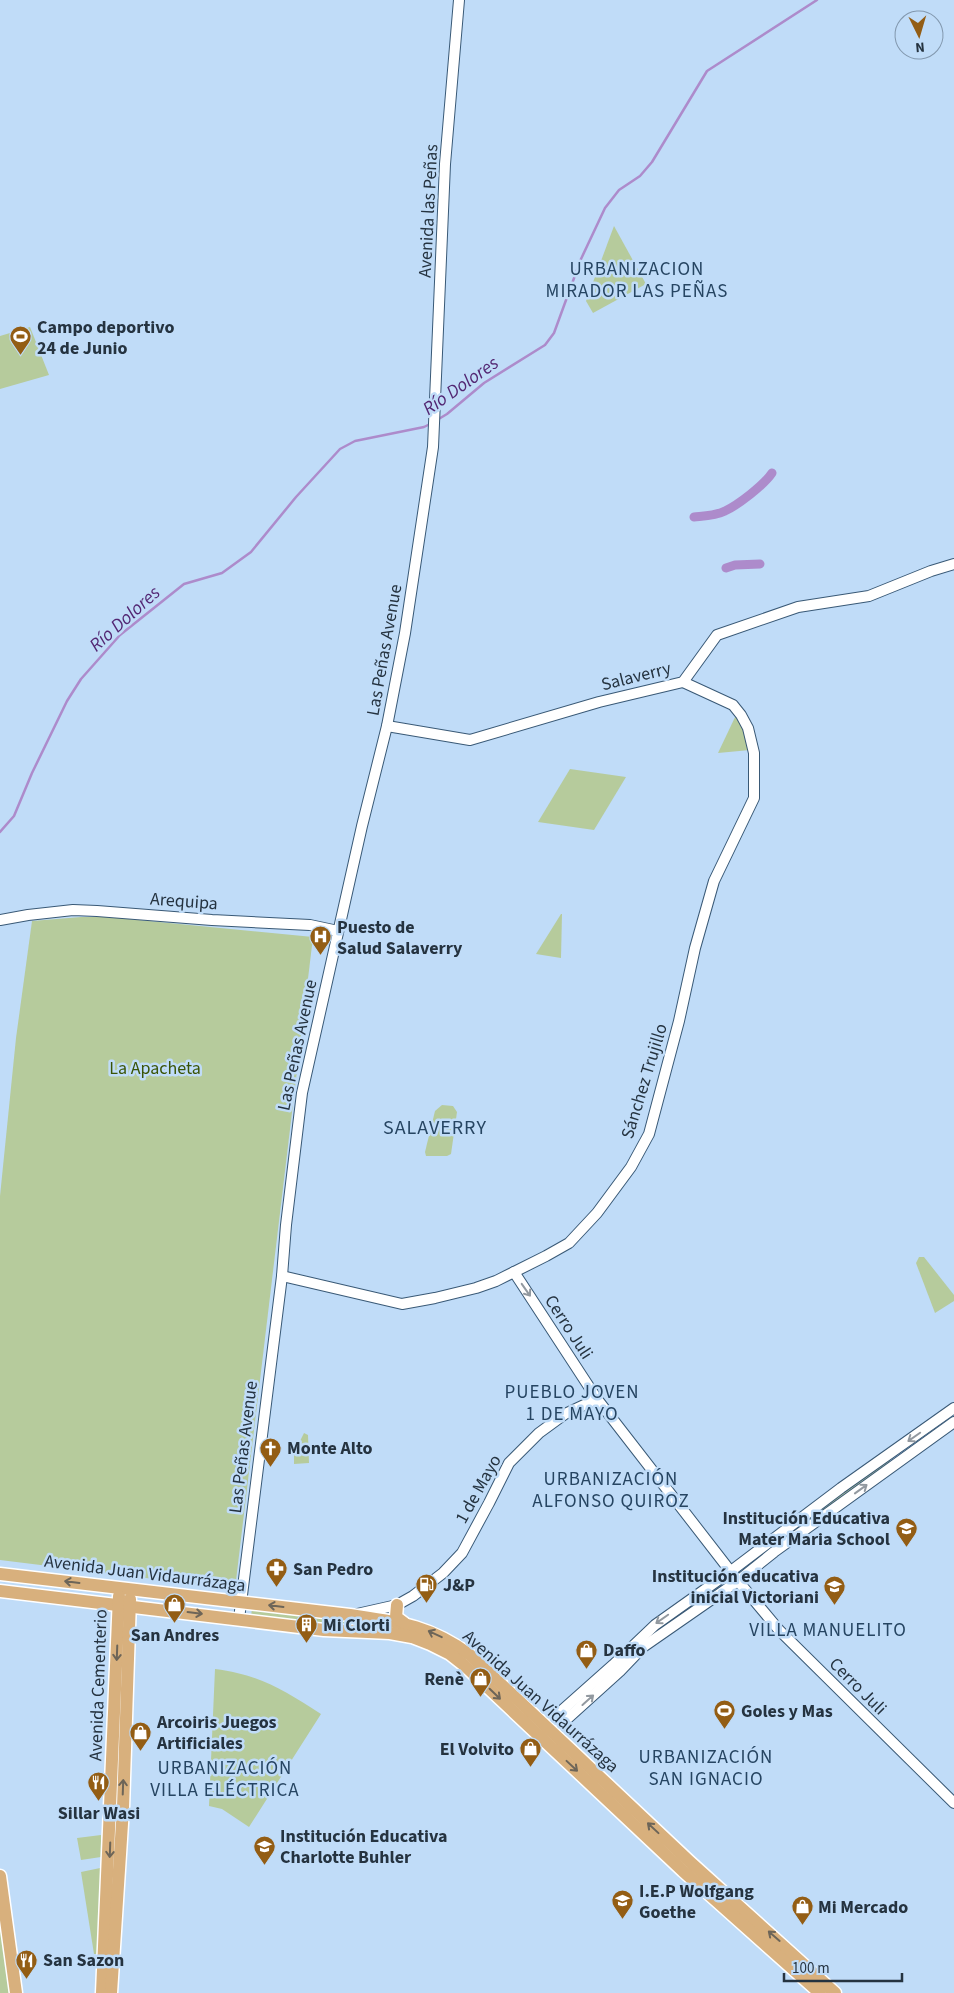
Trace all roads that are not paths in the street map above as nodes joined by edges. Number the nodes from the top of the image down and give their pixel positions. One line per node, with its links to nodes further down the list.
1 (459, 0): 2 (street, Avenida las Peñas)
2 (434, 425): 5 (street, Las Peñas Avenue)
3 (954, 564): 4 (street, Salaverry)
4 (683, 682): 5 (street, Salaverry); 8 (street, Sánchez Trujillo)
5 (388, 726): 7 (street, Las Peñas Avenue)
6 (0, 920): 7 (street, Arequipa)
7 (338, 931): 9 (street, Las Peñas Avenue)
8 (514, 1272): 9 (street, Sánchez Trujillo); 10 (street, Cerro Juli, one-way to 10)
9 (282, 1276): 20 (street, Las Peñas Avenue)
10 (596, 1399): 15 (street, Cerro Juli); 22 (street, 1 de Mayo)
11 (954, 1408): 13 (street, one-way to 13)
12 (954, 1422): 14 (street)
13 (892, 1453): 14 (street); 15 (street)
14 (899, 1462): 17 (street, one-way to 14)
15 (731, 1571): 17 (street, Cerro Juli); 28 (street, one-way to 28)
16 (0, 1574): 18 (main road, Avenida Juan Vidaurrázaga, one-way to 16)
17 (738, 1581): 28 (street, one-way to 17); 29 (street, Cerro Juli)
18 (126, 1589): 20 (main road, Avenida Juan Vidaurrázaga); 21 (main road, Avenida Cementerio)
19 (0, 1591): 21 (main road, Avenida Juan Vidaurrázaga)
20 (241, 1602): 23 (main road, Avenida Juan Vidaurrázaga, one-way to 20); 24 (street, Las Peñas Avenue)
21 (124, 1605): 24 (main road, Avenida Juan Vidaurrázaga, one-way to 24); 32 (main road, Avenida Cementerio, one-way to 32); 33 (main road, Avenida Cementerio, one-way to 21)
22 (397, 1605): 23 (street, 1 de Mayo); 25 (street, 1 de Mayo); 26 (main road)
23 (350, 1615): 25 (main road, Avenida Juan Vidaurrázaga)
24 (240, 1619): 27 (main road, Avenida Juan Vidaurrázaga)
25 (387, 1620): 26 (main road, Avenida Juan Vidaurrázaga); 27 (street, 1 de Mayo)
26 (404, 1623): 28 (main road, Avenida Juan Vidaurrázaga, one-way to 26)
27 (368, 1632): 28 (main road, Avenida Juan Vidaurrázaga, one-way to 28)
28 (544, 1733): 34 (main road, Avenida Juan Vidaurrázaga, one-way to 34); 35 (main road, Avenida Juan Vidaurrázaga, one-way to 28)
29 (954, 1803)
30 (0, 1876): 31 (main road)
31 (16, 1993)
32 (102, 1993)
33 (111, 1993)
34 (820, 1993)
35 (835, 1993)

